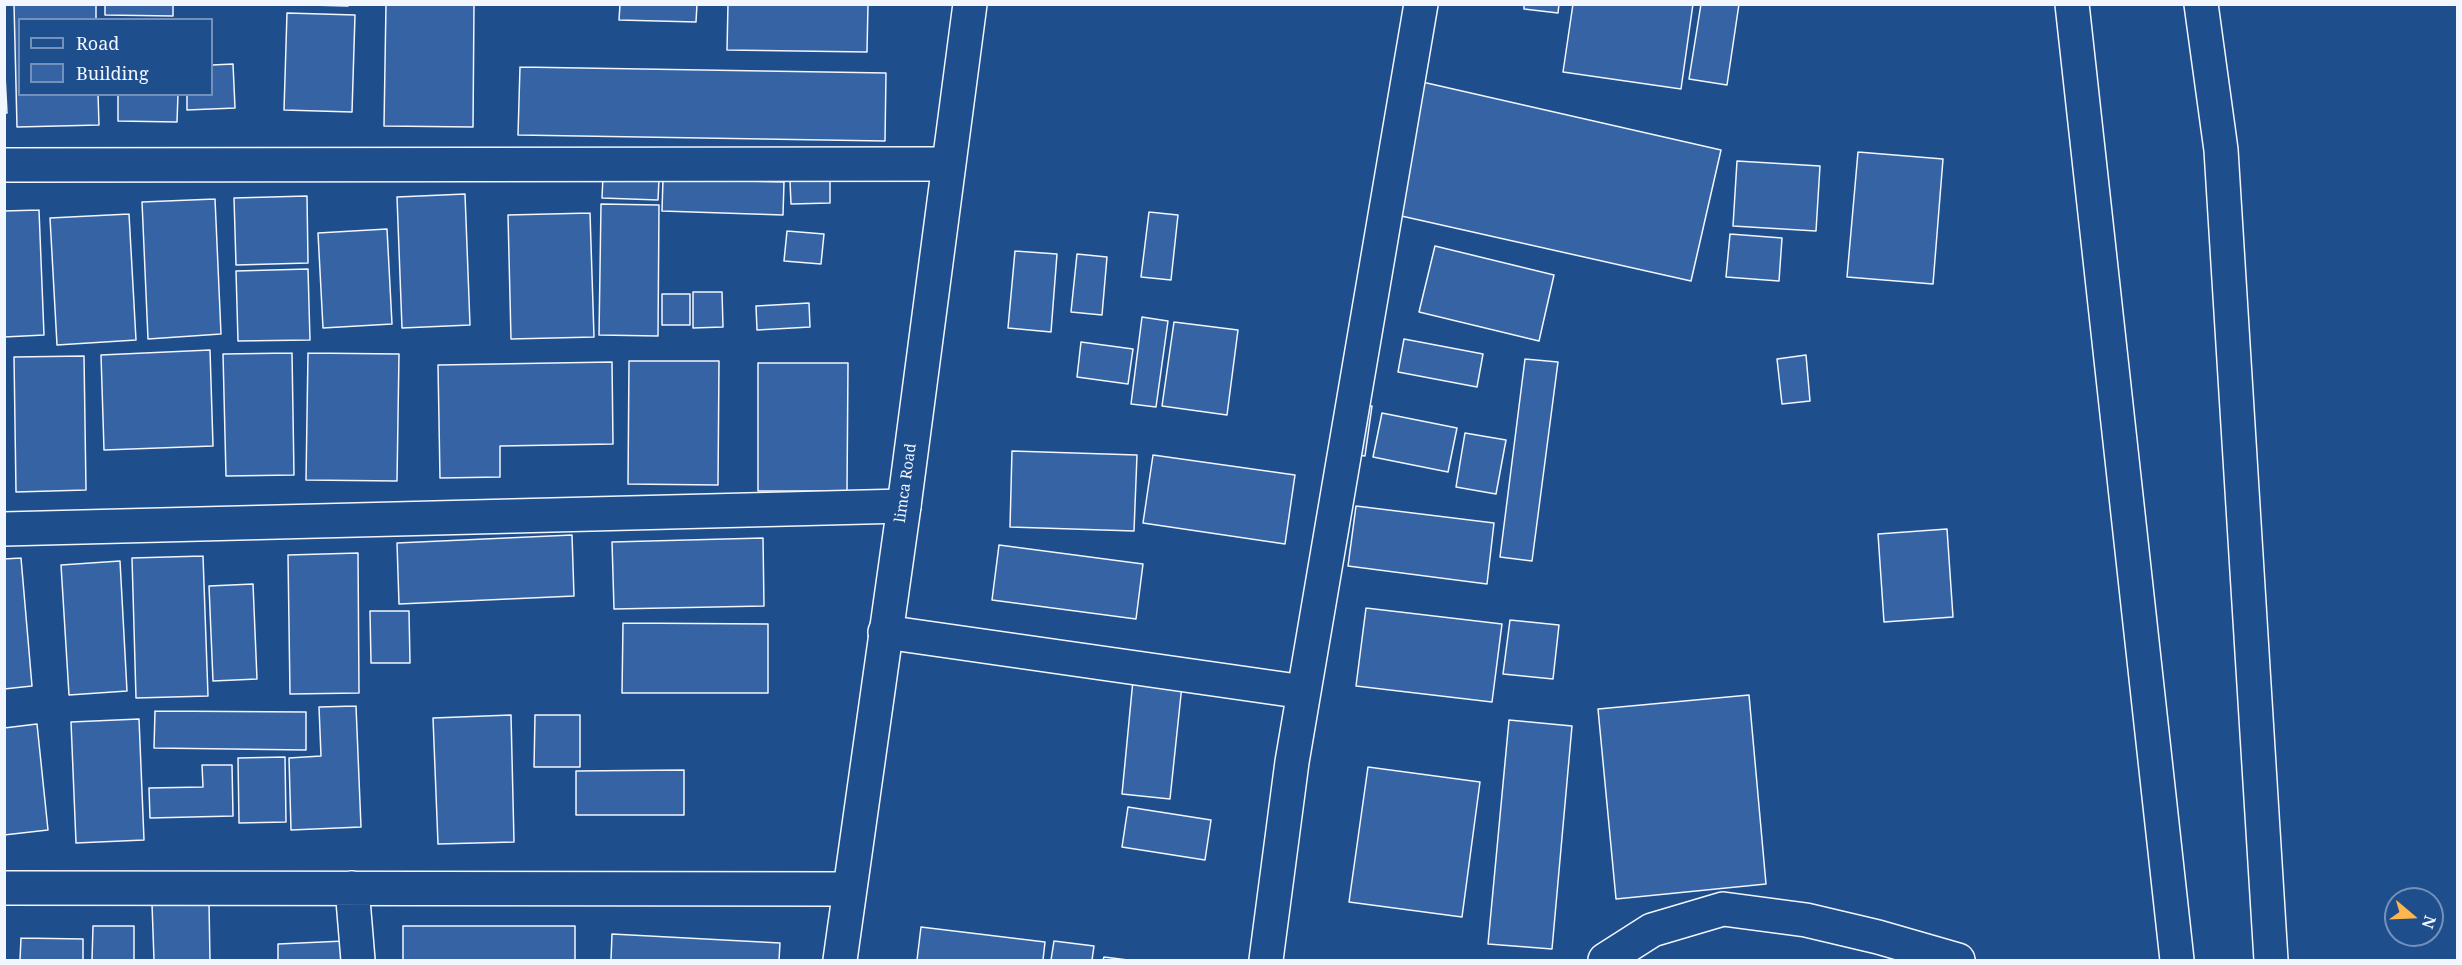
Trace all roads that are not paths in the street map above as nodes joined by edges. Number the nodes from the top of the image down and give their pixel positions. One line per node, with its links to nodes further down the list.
1 (970, 4): 5 (main road, limca Road)
2 (1421, 4): 10 (main road)
3 (2072, 4): 19 (main road)
4 (2201, 4): 20 (main road)
5 (948, 164): 6 (main road); 7 (main road, limca Road)
6 (4, 165)
7 (904, 506): 8 (main road); 9 (main road, limca Road)
8 (4, 529)
9 (885, 632): 10 (main road); 13 (main road, limca Road)
10 (1304, 692): 16 (main road)
11 (4, 888): 12 (main road)
12 (352, 888): 13 (main road); 14 (main road)
13 (849, 889): 15 (main road, limca Road)
14 (358, 960)
15 (840, 960)
16 (1266, 960)
17 (1605, 960): 18 (main road)
18 (1958, 960)
19 (2177, 960)
20 (2271, 960)

